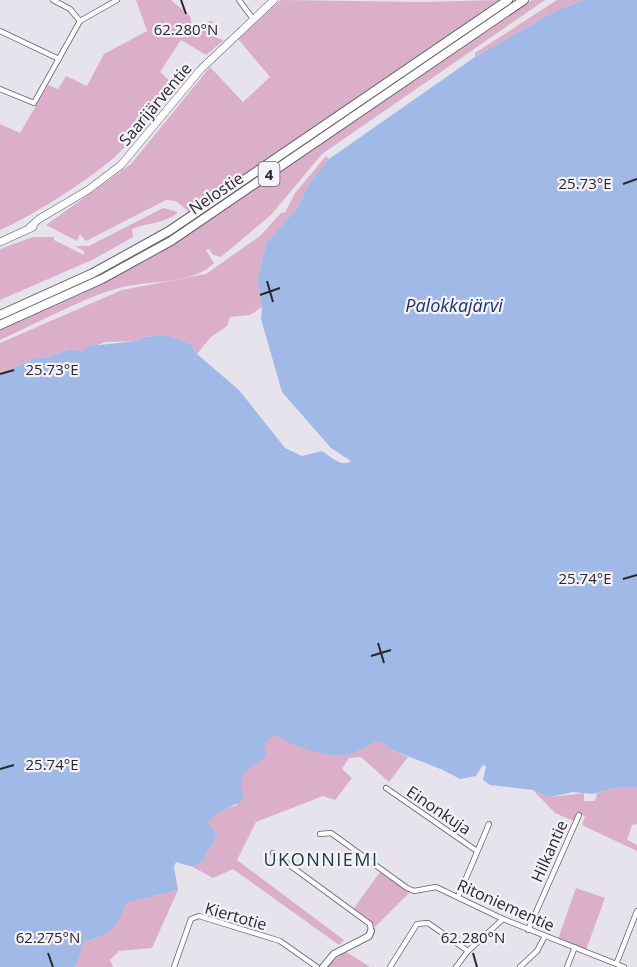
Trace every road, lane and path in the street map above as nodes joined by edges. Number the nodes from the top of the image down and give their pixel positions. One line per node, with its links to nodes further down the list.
1 (53, 0): 8 (street)
2 (117, 0): 8 (street)
3 (239, 0): 7 (street)
4 (274, 0): 7 (main road, Saarijärventie)
5 (508, 0): 13 (highway, Nelostie / 4)
6 (524, 0): 14 (highway, Nelostie / 4)
7 (253, 19): 12 (main road, Saarijärventie)
8 (80, 21): 10 (street)
9 (0, 31): 10 (street)
10 (58, 59): 11 (street)
11 (0, 89)
12 (0, 242)
13 (0, 315)
14 (0, 325)
15 (386, 788): 19 (street, Einonkuja)
16 (579, 815): 24 (street, Hilkantie)
17 (489, 824): 19 (street)
18 (320, 834): 21 (street, Ritoniementie)
19 (477, 851): 21 (street)
20 (273, 853): 25 (street)
21 (458, 897): 23 (street, Ritoniementie)
22 (637, 911): 29 (street)
23 (502, 920): 24 (street, Ritoniementie); 28 (street)
24 (528, 930): 26 (street, Ritoniementie)
25 (371, 931): 32 (street)
26 (545, 936): 27 (street, Ritoniementie); 35 (street)
27 (575, 947): 29 (street, Ritoniementie); 36 (street)
28 (468, 951): 33 (street); 34 (street)
29 (616, 962): 37 (street, Ritoniementie)
30 (174, 967): 31 (street, Kiertotie)
31 (317, 967)
32 (323, 967)
33 (390, 967)
34 (456, 967)
35 (520, 967)
36 (567, 967)
37 (624, 967)

